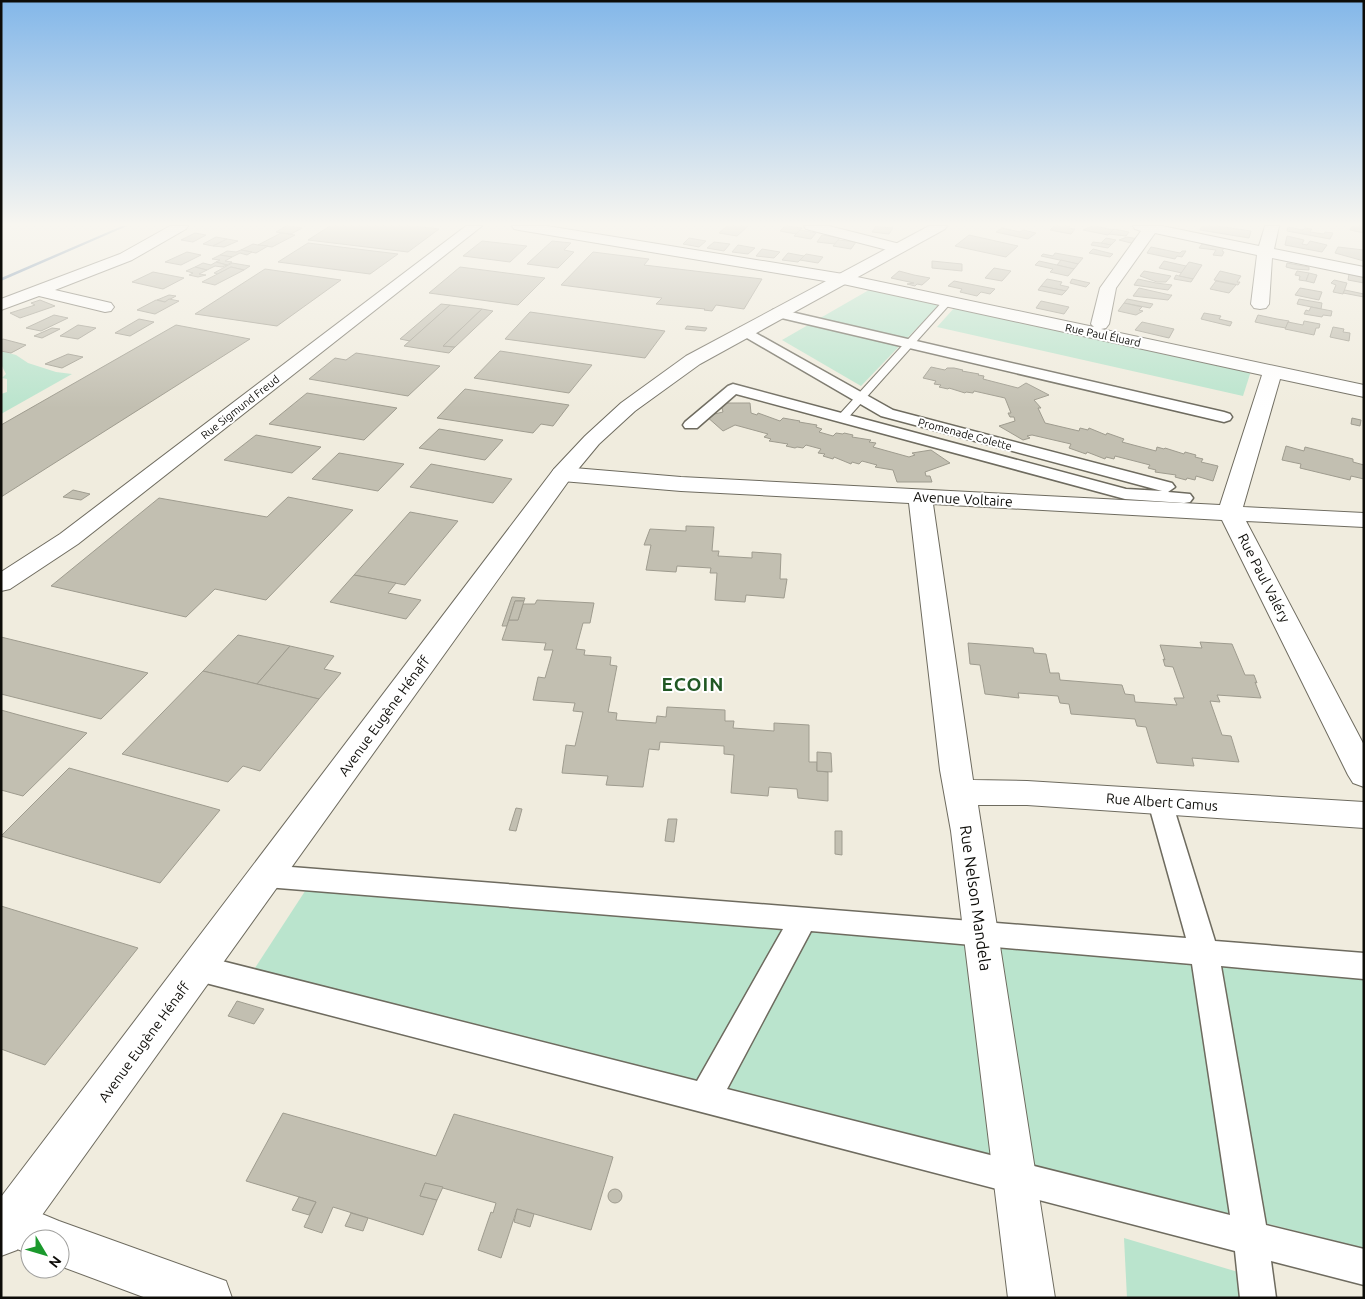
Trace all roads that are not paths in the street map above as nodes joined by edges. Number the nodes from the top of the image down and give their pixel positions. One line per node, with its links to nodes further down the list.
1 (49, 287): 7 (street)
2 (396, 287): 32 (street, Rue Sigmund Freud)
3 (828, 287): 12 (street, Avenue Eugène Hénaff)
4 (877, 287): 8 (street, Rue Paul Éluard)
5 (1109, 287): 13 (street)
6 (1262, 287): 9 (street)
7 (38, 291): 10 (street); 11 (street)
8 (947, 302): 15 (lane); 16 (street, Rue Paul Éluard)
9 (1260, 304)
10 (1, 305)
11 (105, 307)
12 (778, 313): 14 (street, Avenue Eugène Hénaff); 15 (street)
13 (1100, 324)
14 (745, 331): 18 (street, Promenade Colette); 26 (street, Avenue Eugène Hénaff)
15 (908, 344): 18 (lane); 20 (street)
16 (1272, 372): 17 (street, Rue Paul Éluard); 30 (street)
17 (1364, 391)
18 (858, 398): 19 (street, Promenade Colette); 21 (lane)
19 (887, 413): 23 (street); 24 (street, Promenade Colette)
20 (1224, 417)
21 (842, 418): 22 (street); 23 (street)
22 (691, 425)
23 (942, 445): 25 (street)
24 (1054, 457): 25 (street); 29 (street, Promenade Colette)
25 (1044, 473): 28 (street); 29 (street)
26 (562, 474): 27 (street, Avenue Voltaire); 37 (street, Avenue Eugène Hénaff)
27 (920, 497): 28 (street, Avenue Voltaire); 34 (street, Rue Nelson Mandela)
28 (1052, 504): 29 (street, Avenue Voltaire)
29 (1187, 504): 30 (street, Avenue Voltaire)
30 (1230, 512): 31 (street, Avenue Voltaire); 33 (street, Rue Paul Valéry)
31 (1364, 520)
32 (1, 583)
33 (1364, 775)
34 (961, 792): 35 (street, Rue Albert Camus); 39 (street, Rue Nelson Mandela)
35 (1160, 802): 36 (street, Rue Albert Camus); 40 (street)
36 (1364, 815)
37 (266, 876): 38 (street); 42 (street, Avenue Eugène Hénaff)
38 (803, 919): 39 (street); 43 (street)
39 (980, 933): 40 (street); 44 (street, Rue Nelson Mandela)
40 (1204, 952): 41 (street); 47 (street)
41 (1364, 966)
42 (198, 968): 43 (street); 45 (street, Avenue Eugène Hénaff)
43 (705, 1098): 44 (street)
44 (1015, 1177): 47 (street); 51 (street, Rue Nelson Mandela)
45 (4, 1226): 46 (street)
46 (20, 1231)
47 (1251, 1238): 49 (street); 52 (street)
48 (70, 1247): 50 (street)
49 (1364, 1267)
50 (209, 1298)
51 (1032, 1298)
52 (1258, 1298)

